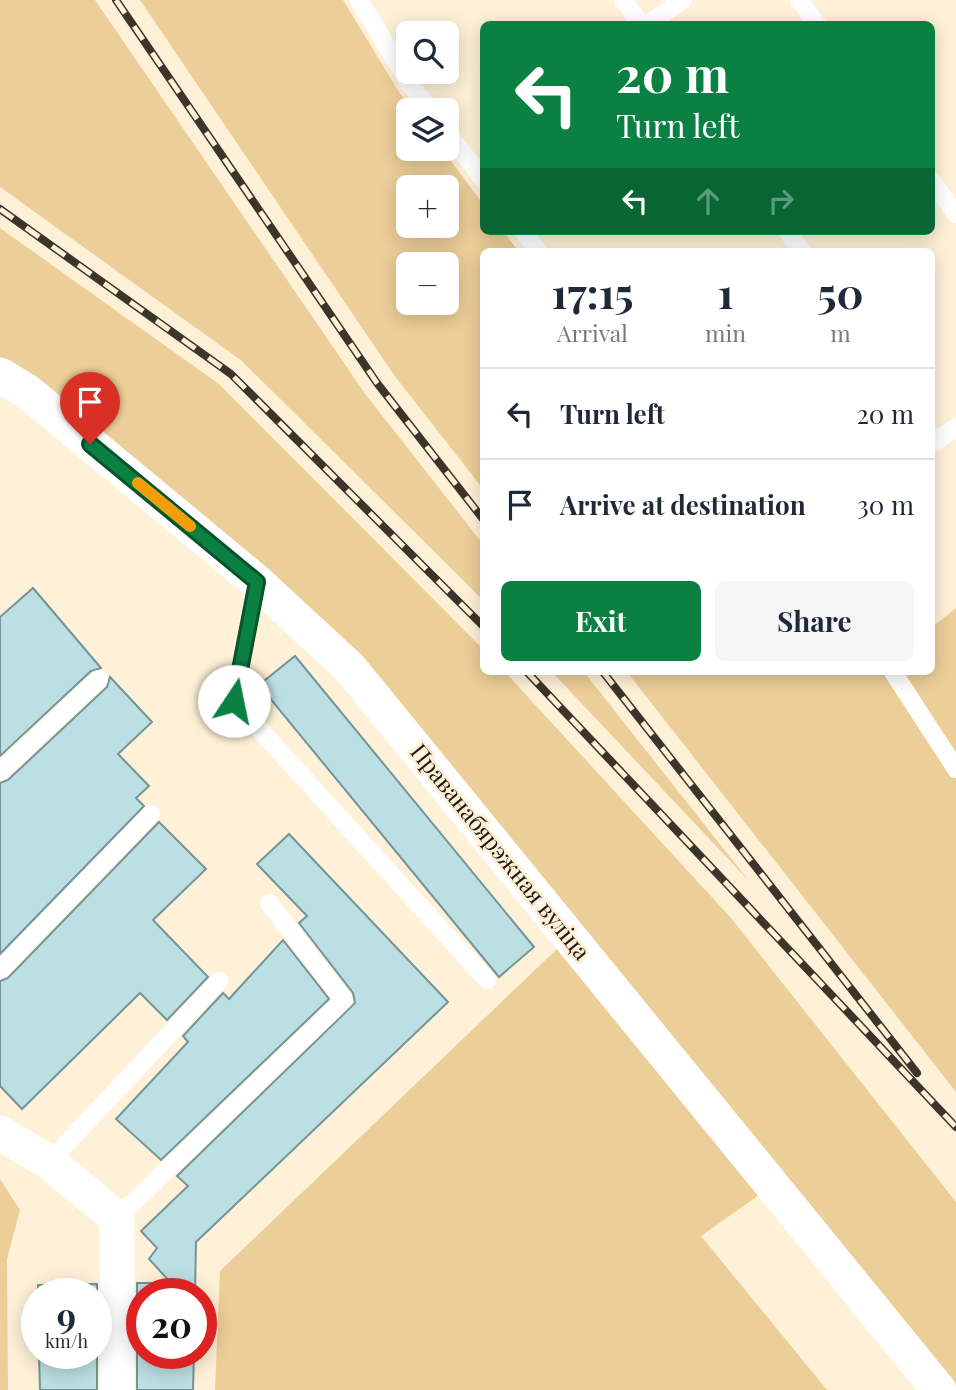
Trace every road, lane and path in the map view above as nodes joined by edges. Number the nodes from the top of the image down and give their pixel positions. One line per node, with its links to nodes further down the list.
1 (359, 0): 8 (lane)
2 (624, 0): 5 (lane)
3 (683, 0): 6 (lane)
4 (799, 0): 7 (lane)
5 (639, 21)
6 (652, 21)
7 (815, 21)
8 (421, 98)
9 (459, 148): 10 (lane)
10 (480, 175)
11 (935, 186): 12 (lane)
12 (956, 215)
13 (0, 375): 16 (street, Праванабярэжная вуліца)
14 (956, 427): 15 (lane)
15 (935, 441)
16 (257, 582): 24 (lane); 30 (street, Праванабярэжная вуліца)
17 (895, 675): 19 (lane)
18 (99, 679): 20 (lane)
19 (956, 769)
20 (0, 772)
21 (151, 814): 23 (lane)
22 (270, 902): 28 (lane)
23 (0, 970)
24 (487, 980)
25 (219, 981): 27 (lane)
26 (0, 1133): 27 (street)
27 (49, 1162): 28 (street)
28 (117, 1218): 29 (street)
29 (117, 1390)
30 (939, 1390)

